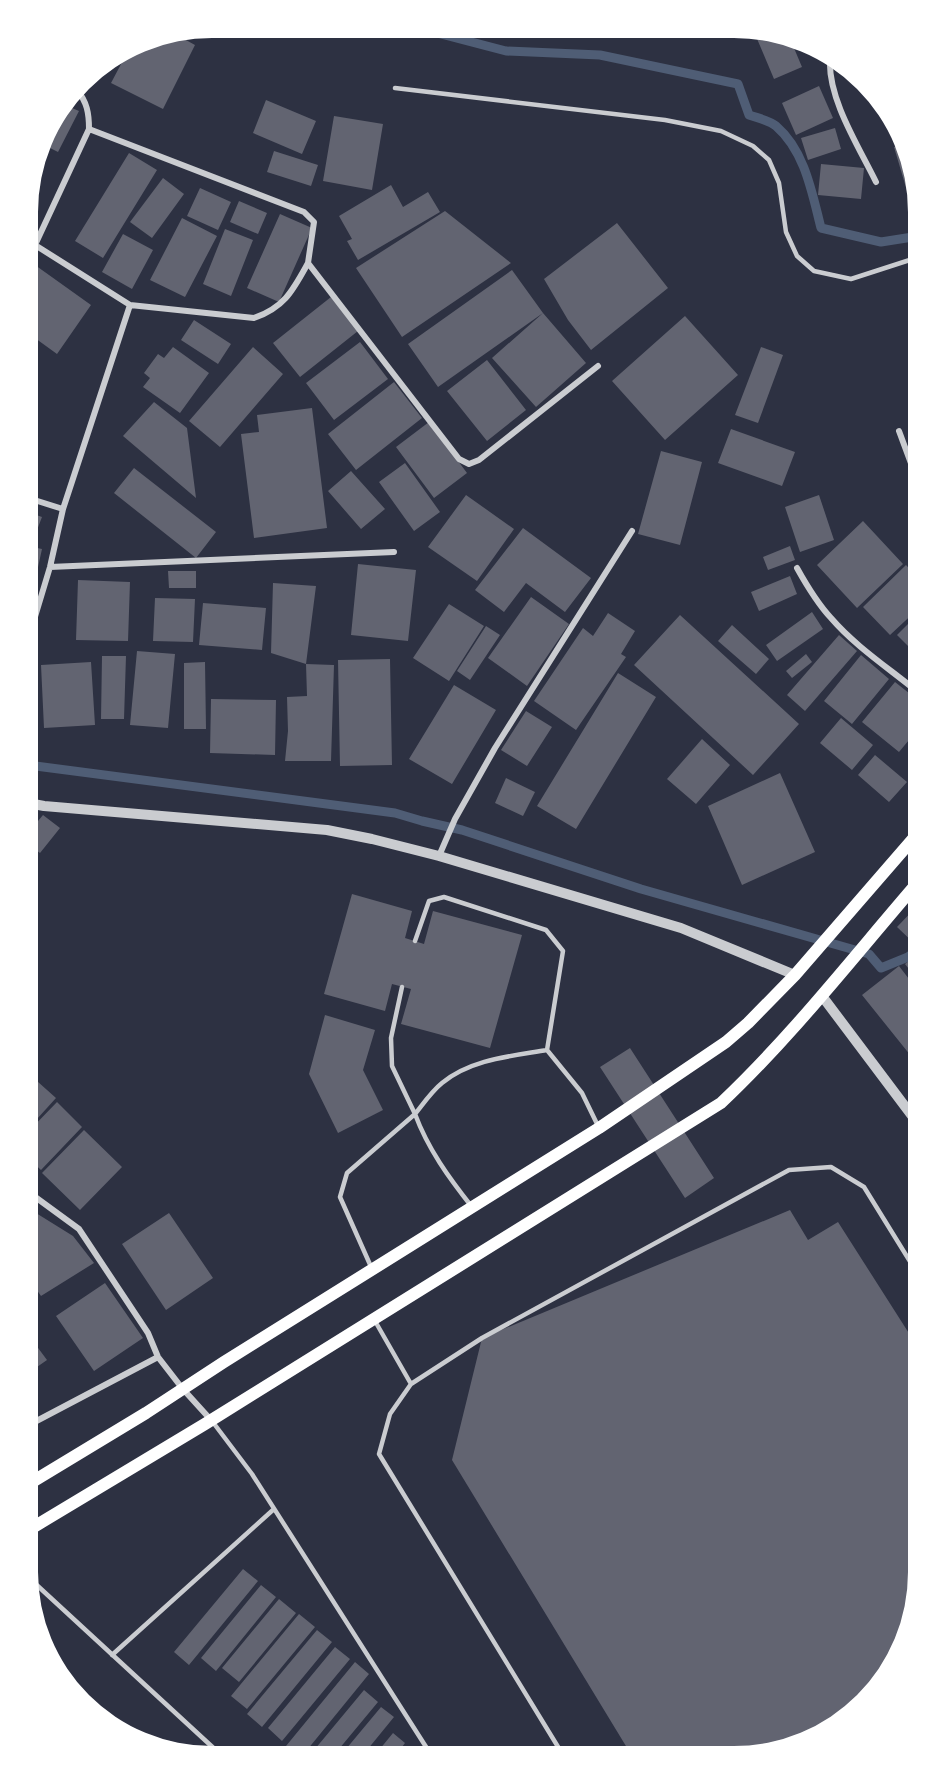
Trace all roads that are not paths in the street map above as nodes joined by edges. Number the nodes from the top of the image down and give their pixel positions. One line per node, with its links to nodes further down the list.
1 (830, 66): 5 (street)
2 (395, 88): 8 (lane)
3 (82, 97): 4 (street)
4 (89, 129): 6 (street); 9 (street)
5 (876, 182)
6 (38, 232)
7 (38, 248): 10 (street)
8 (908, 261)
9 (308, 263): 10 (street); 11 (street)
10 (130, 305): 15 (street)
11 (598, 366)
12 (899, 431): 13 (street)
13 (908, 455)
14 (38, 501): 15 (street)
15 (63, 509): 18 (street)
16 (632, 531): 24 (street)
17 (394, 552): 18 (street)
18 (50, 567): 20 (street)
19 (797, 568): 21 (street)
20 (38, 607)
21 (908, 684)
22 (38, 805): 24 (street)
23 (908, 845): 27 (main road)
24 (440, 851): 27 (street)
25 (908, 894): 29 (main road)
26 (414, 941): 30 (lane)
27 (795, 975): 33 (main road)
28 (402, 987): 32 (lane)
29 (822, 996): 31 (street); 38 (main road)
30 (548, 1050): 32 (lane); 33 (lane)
31 (908, 1110)
32 (415, 1114): 35 (lane); 37 (lane)
33 (599, 1128): 35 (main road)
34 (38, 1199): 39 (street)
35 (472, 1207): 37 (main road)
36 (908, 1258): 40 (lane)
37 (372, 1269): 41 (main road)
38 (373, 1319): 40 (lane); 43 (main road)
39 (158, 1357): 41 (street); 42 (street)
40 (411, 1384): 51 (lane)
41 (182, 1388): 43 (street); 44 (main road)
42 (38, 1420)
43 (211, 1420): 45 (lane); 46 (main road)
44 (38, 1478)
45 (274, 1509): 48 (lane); 50 (lane)
46 (38, 1524)
47 (39, 1587): 48 (lane)
48 (112, 1655): 49 (lane)
49 (210, 1745)
50 (425, 1745)
51 (557, 1745)

